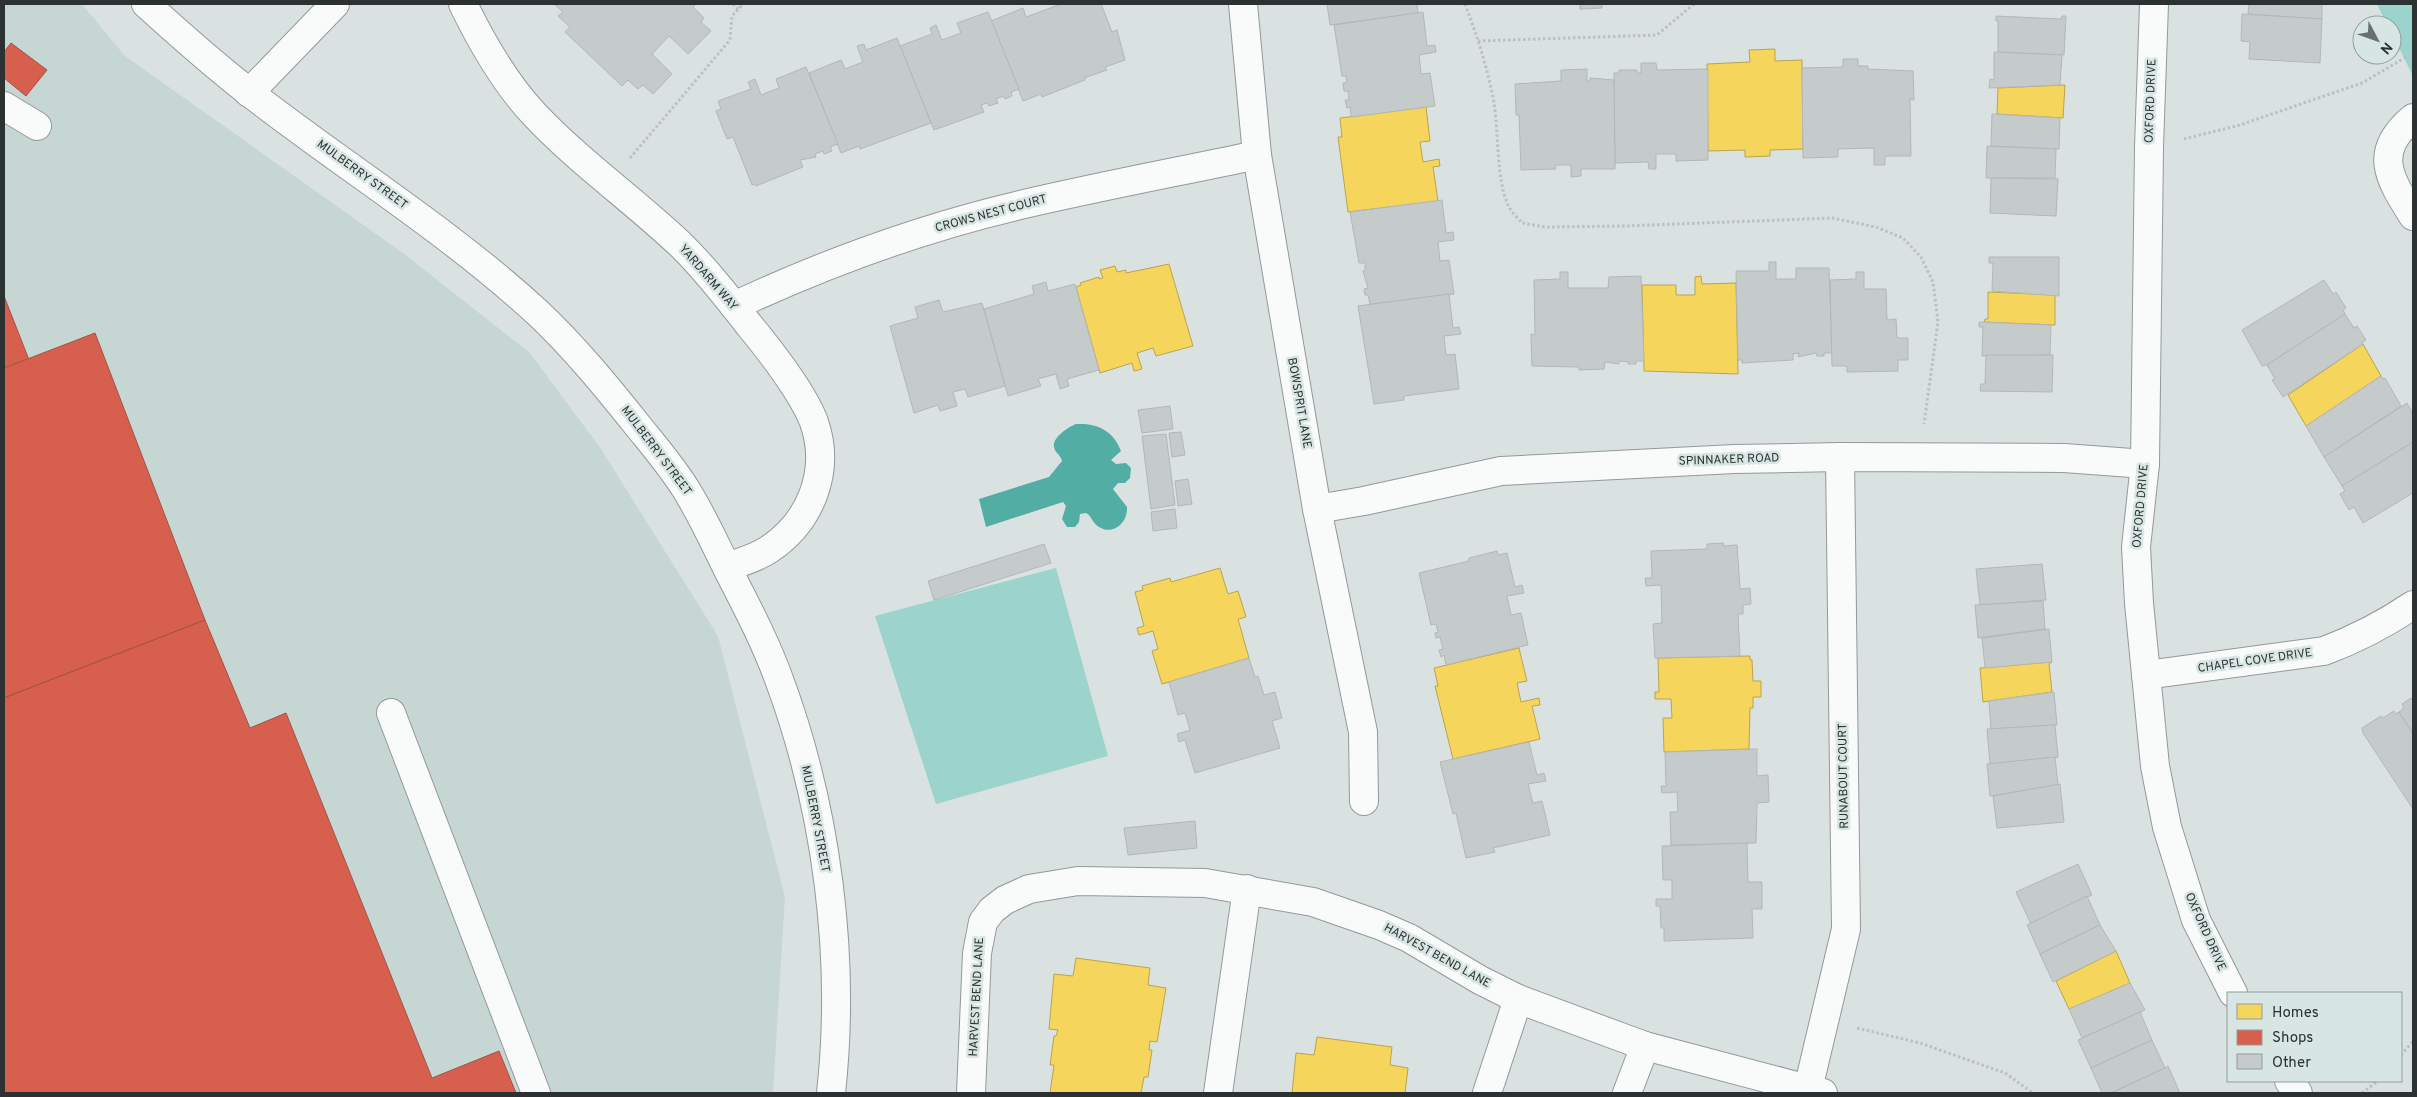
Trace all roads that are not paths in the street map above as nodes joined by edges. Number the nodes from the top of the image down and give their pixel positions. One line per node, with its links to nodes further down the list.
1 (146, 4): 6 (street, MULBERRY STREET)
2 (335, 4): 6 (street)
3 (463, 4): 12 (street, YARDARM WAY)
4 (1244, 4): 10 (street, BOWSPRIT LANE)
5 (2154, 4): 14 (street, OXFORD DRIVE)
6 (249, 92): 16 (street, MULBERRY STREET)
7 (4, 106): 9 (street)
8 (2413, 118): 11 (street)
9 (38, 126)
10 (1257, 155): 12 (street, CROWS NEST COURT); 15 (street, BOWSPRIT LANE)
11 (2413, 216)
12 (734, 306): 16 (street, YARDARM WAY)
13 (1840, 458): 14 (street, SPINNAKER ROAD); 15 (street, SPINNAKER ROAD); 26 (street, RUNABOUT COURT)
14 (2145, 464): 18 (street, OXFORD DRIVE)
15 (1317, 509): 20 (street, BOWSPRIT LANE)
16 (727, 568): 28 (street, MULBERRY STREET)
17 (2413, 605): 18 (street, CHAPEL COVE DRIVE)
18 (2146, 675): 22 (street, OXFORD DRIVE)
19 (391, 713): 27 (street)
20 (1364, 801)
21 (1247, 889): 23 (street, HARVEST BEND LANE); 29 (street, HARVEST BEND LANE); 30 (street)
22 (2232, 992)
23 (1518, 1000): 24 (street, HARVEST BEND LANE); 31 (street)
24 (1645, 1046): 26 (street, HARVEST BEND LANE); 32 (street)
25 (2290, 1082): 33 (street)
26 (1816, 1091)
27 (536, 1093)
28 (831, 1093)
29 (971, 1093)
30 (1218, 1093)
31 (1487, 1093)
32 (1627, 1093)
33 (2298, 1093)

